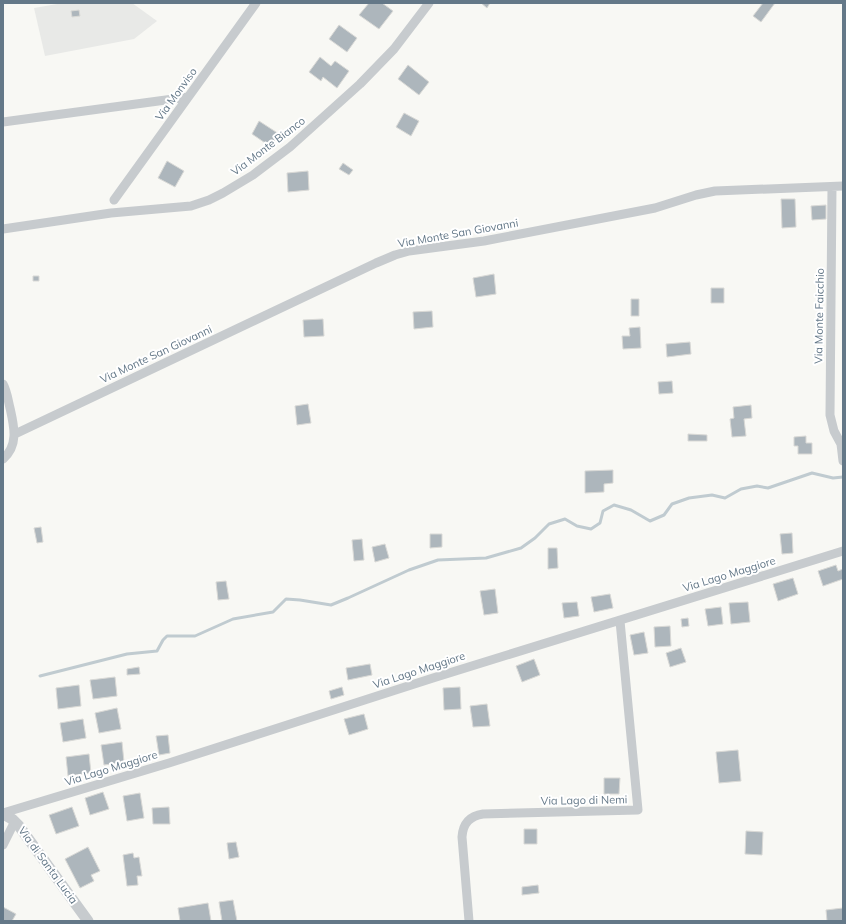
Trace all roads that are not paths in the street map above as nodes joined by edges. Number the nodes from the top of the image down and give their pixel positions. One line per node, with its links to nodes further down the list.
1 (256, 3): 3 (street, Via Monviso)
2 (429, 3): 8 (street, Via Monte Bianco)
3 (188, 97): 4 (street); 7 (street, Via Monviso)
4 (3, 122)
5 (843, 186): 6 (street, Via Monte San Giovanni)
6 (832, 187): 10 (street, Via Monte San Giovanni); 11 (street, Via Monte Faicchio)
7 (114, 200)
8 (3, 229)
9 (3, 384): 10 (street)
10 (15, 434): 12 (street)
11 (842, 444): 13 (street, Via Monte Faicchio)
12 (3, 459)
13 (843, 461)
14 (843, 551): 15 (street, Via Lago Maggiore)
15 (620, 621): 16 (street, Via Lago Maggiore); 20 (street, Via Lago di Nemi)
16 (3, 813): 17 (street, Via di Santa Lucia)
17 (15, 821): 18 (street); 19 (street, Via di Santa Lucia)
18 (3, 845)
19 (88, 921)
20 (470, 921)

